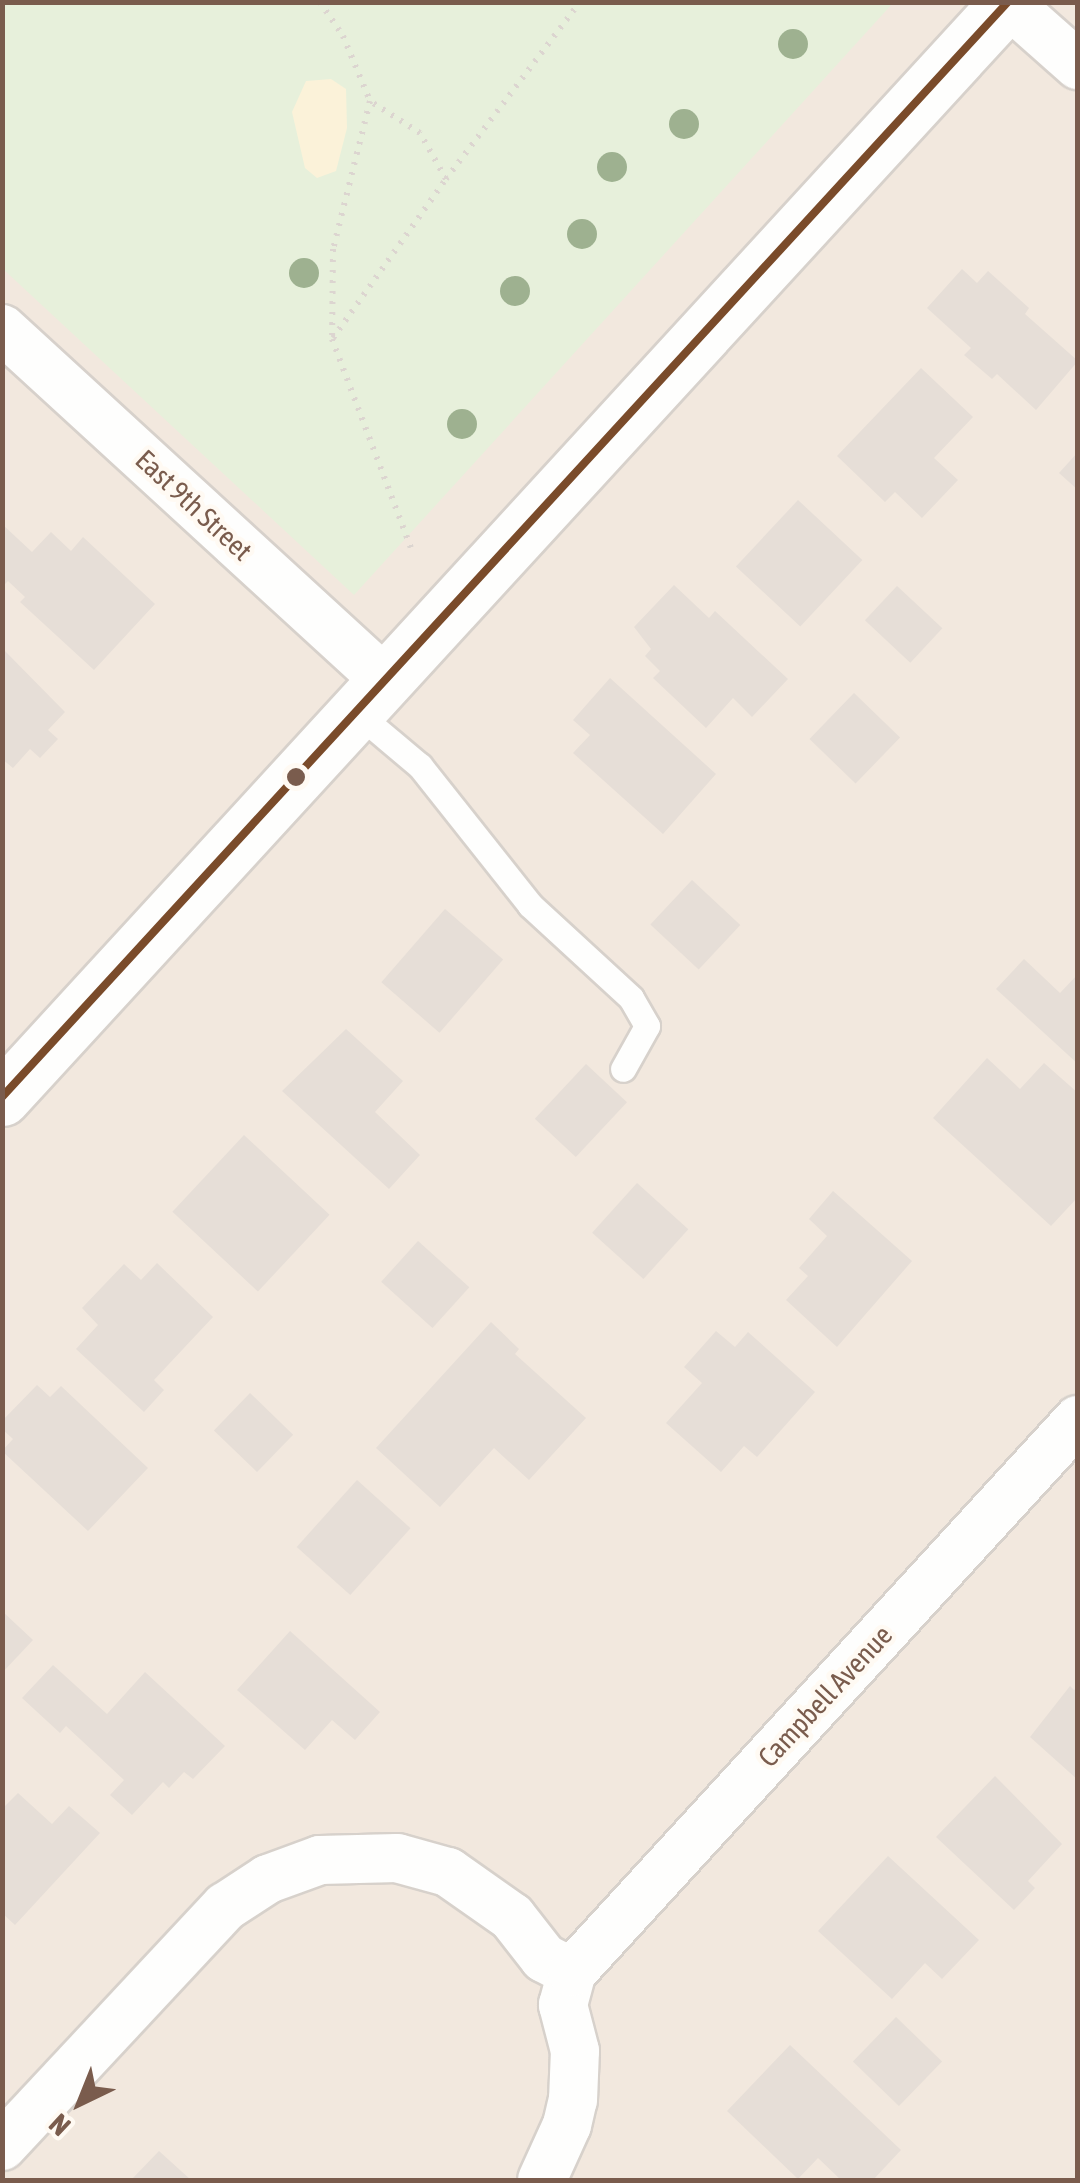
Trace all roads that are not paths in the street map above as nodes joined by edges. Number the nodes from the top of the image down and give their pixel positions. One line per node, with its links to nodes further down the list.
1 (1008, 3): 2 (street); 4 (main road)
2 (1078, 65)
3 (2, 329): 4 (street, East 9th Street)
4 (371, 697): 5 (lane); 6 (main road)
5 (623, 1069)
6 (2, 1098)
7 (1078, 1420): 8 (street, Campbell Avenue)
8 (572, 1972): 9 (street); 10 (street)
9 (2, 2146)
10 (542, 2180)

